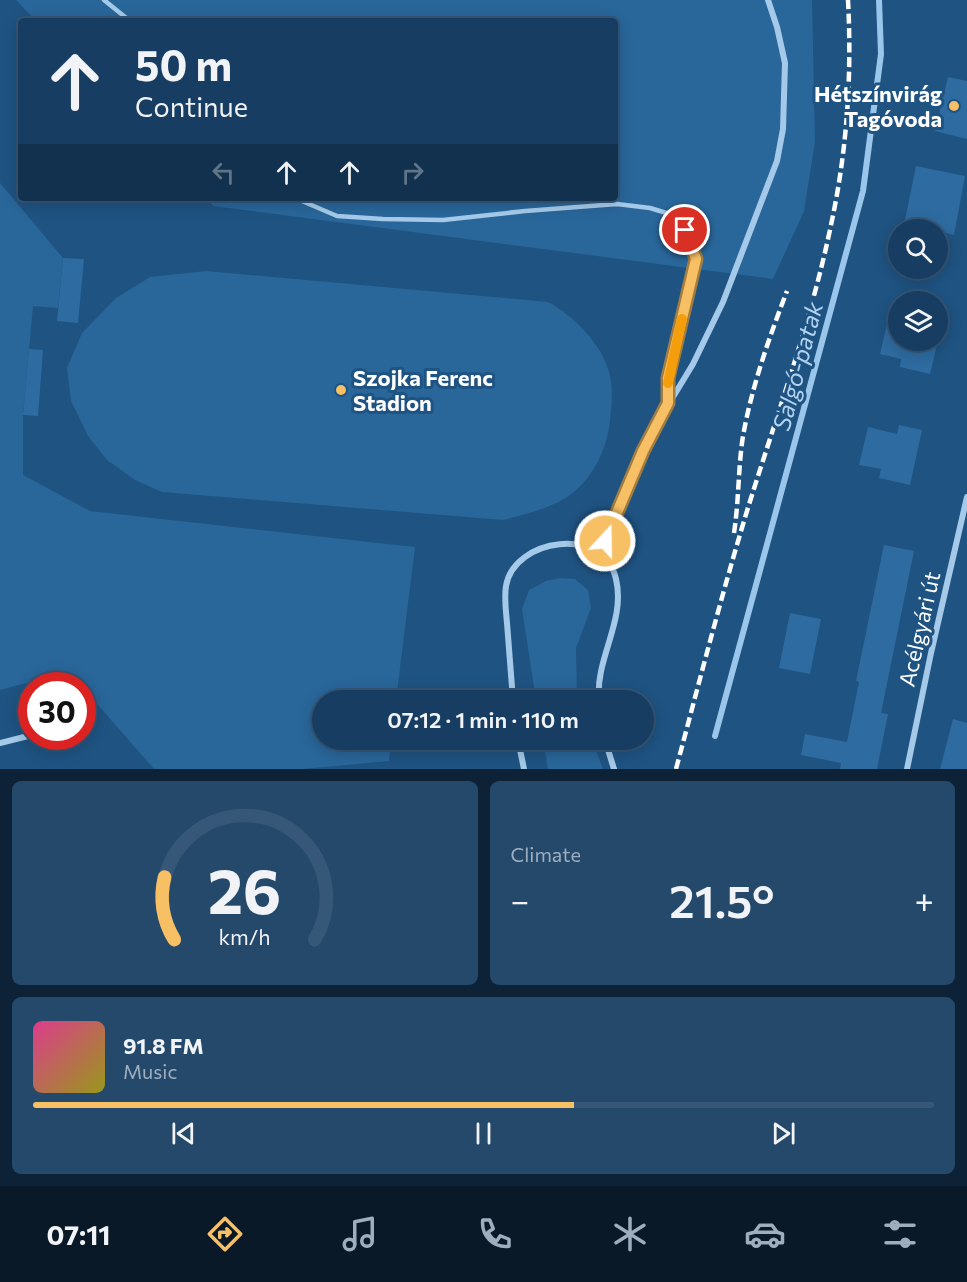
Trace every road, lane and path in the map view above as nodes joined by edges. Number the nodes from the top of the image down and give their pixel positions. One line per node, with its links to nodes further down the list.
1 (104, 0): 3 (lane)
2 (768, 0): 5 (street)
3 (126, 18)
4 (302, 201): 5 (lane)
5 (668, 403): 7 (street)
6 (967, 497): 16 (street, Acélgyári út)
7 (600, 553): 8 (street); 9 (street)
8 (512, 690)
9 (599, 690)
10 (18, 738): 11 (street)
11 (0, 743)
12 (520, 750): 14 (street)
13 (608, 750): 15 (street)
14 (524, 769)
15 (614, 769)
16 (907, 769)

